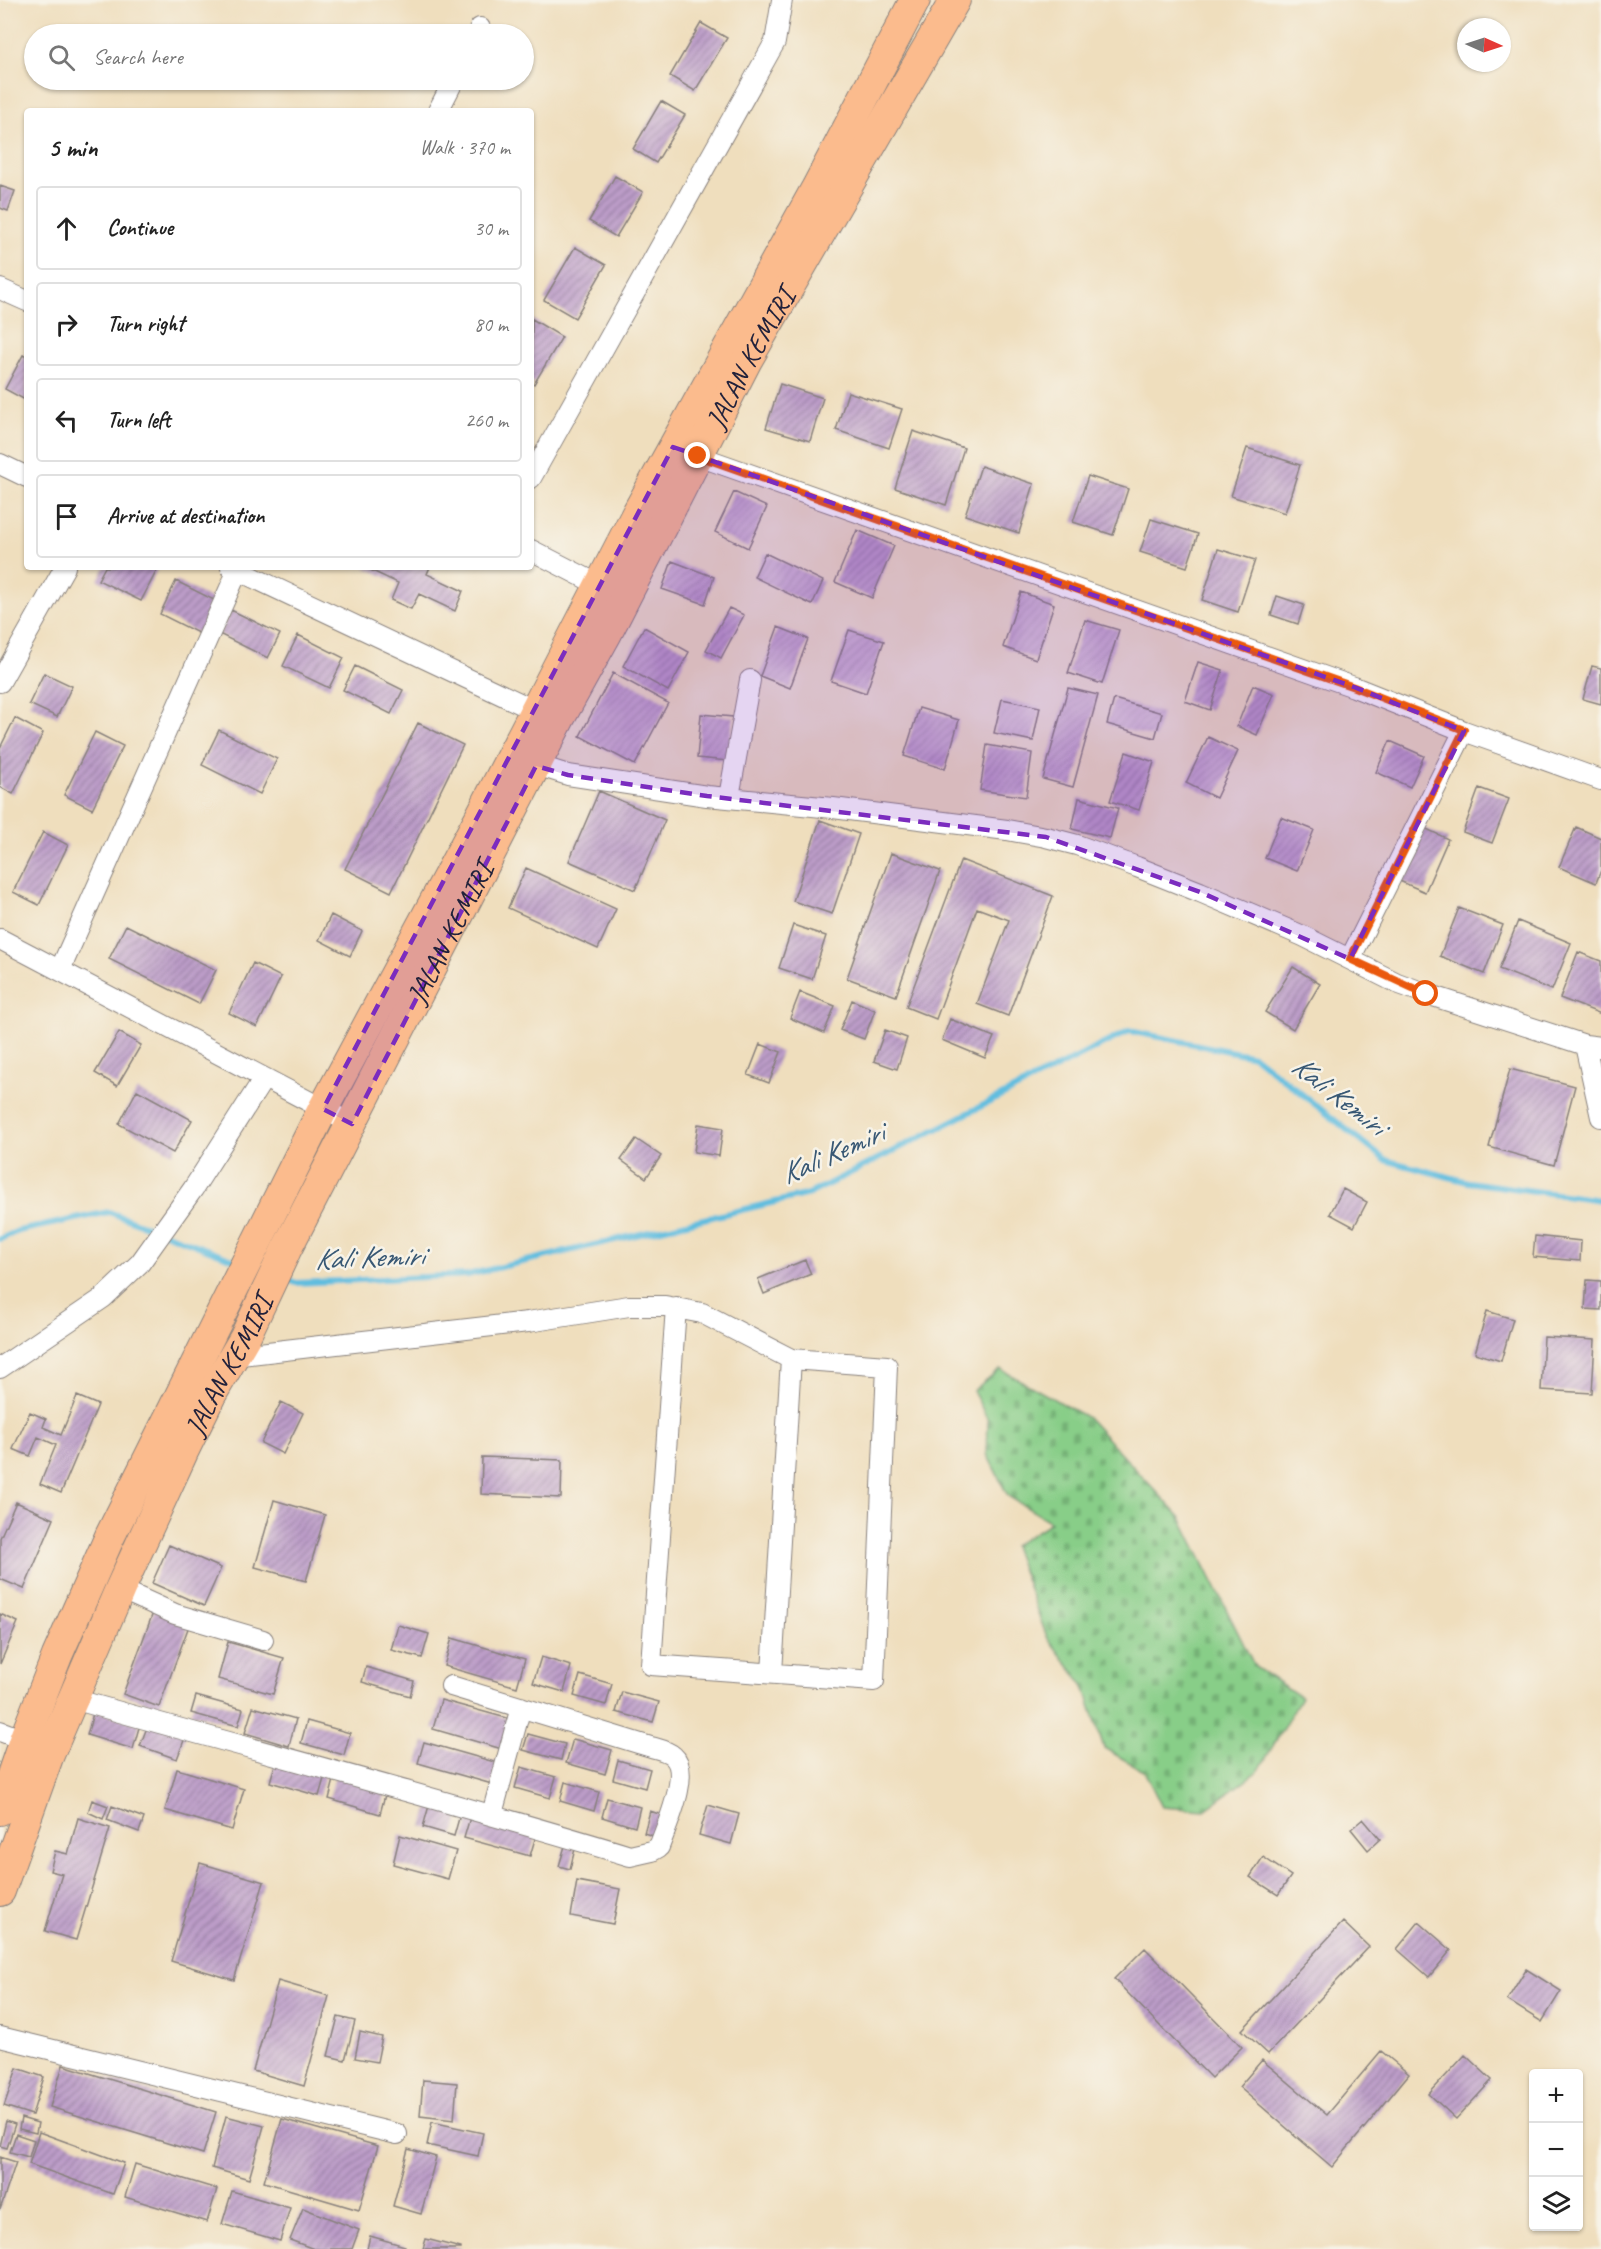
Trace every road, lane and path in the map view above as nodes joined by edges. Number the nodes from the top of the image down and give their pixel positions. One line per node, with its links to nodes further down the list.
1 (782, 0): 10 (street)
2 (915, 0): 8 (highway, JALAN KEMIRI)
3 (955, 0): 8 (highway, JALAN KEMIRI)
4 (449, 90): 5 (street)
5 (440, 108)
6 (2, 293): 7 (street)
7 (24, 301)
8 (685, 452): 16 (highway, JALAN KEMIRI); 20 (street); 21 (highway, JALAN KEMIRI)
9 (0, 464): 11 (street)
10 (534, 472)
11 (24, 476)
12 (534, 552): 16 (street)
13 (63, 570): 18 (street)
14 (235, 570): 26 (street)
15 (237, 570): 19 (street)
16 (601, 586): 19 (highway, JALAN KEMIRI)
17 (750, 680): 23 (street)
18 (0, 682)
19 (534, 710): 21 (highway, JALAN KEMIRI)
20 (1464, 730): 22 (street); 25 (street)
21 (523, 761): 23 (street); 29 (highway, JALAN KEMIRI); 31 (highway, JALAN KEMIRI)
22 (1601, 780)
23 (729, 797): 25 (street)
24 (0, 939): 26 (street)
25 (1350, 959): 27 (street)
26 (60, 970): 28 (street)
27 (1593, 1046): 30 (street)
28 (264, 1078): 29 (street); 36 (street)
29 (323, 1109): 31 (street); 32 (highway, JALAN KEMIRI)
30 (1601, 1117)
31 (352, 1124): 32 (highway, JALAN KEMIRI)
32 (274, 1243): 34 (highway, JALAN KEMIRI); 43 (highway, JALAN KEMIRI)
33 (676, 1307): 34 (street); 35 (street); 39 (street)
34 (239, 1347): 37 (highway, JALAN KEMIRI)
35 (791, 1359): 39 (street); 39 (street)
36 (0, 1368)
37 (120, 1589): 38 (street); 41 (highway, JALAN KEMIRI)
38 (264, 1640)
39 (772, 1673)
40 (451, 1686): 42 (street)
41 (73, 1698): 45 (street); 46 (highway, JALAN KEMIRI)
42 (521, 1707): 45 (street); 45 (street)
43 (12, 1736): 44 (highway, JALAN KEMIRI)
44 (0, 1810)
45 (492, 1814)
46 (0, 1891)
47 (0, 2037): 48 (street)
48 (397, 2134)

